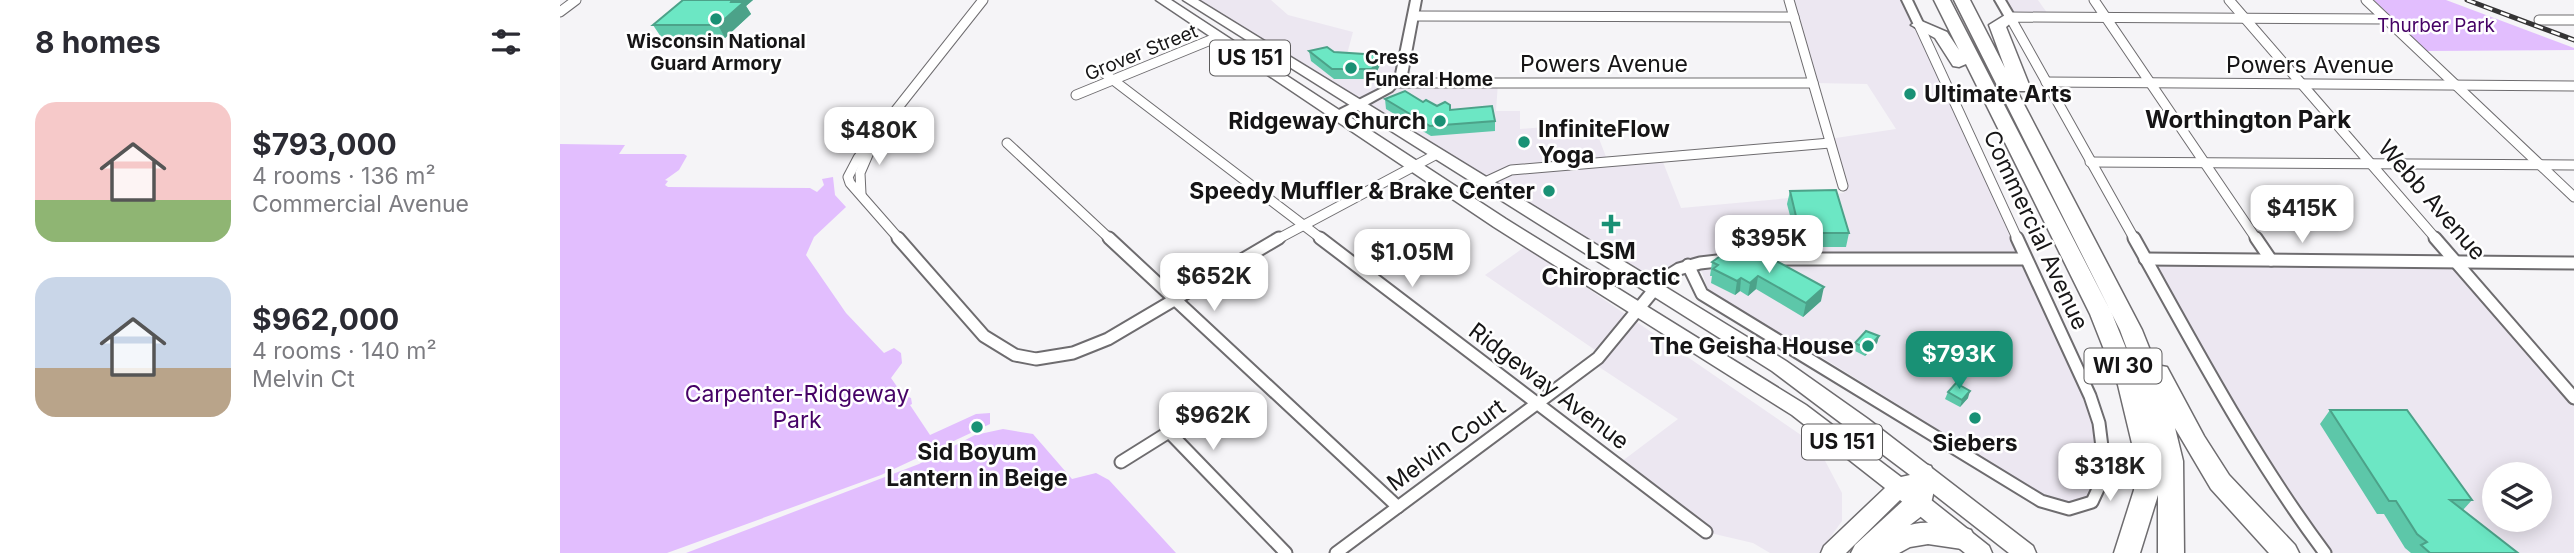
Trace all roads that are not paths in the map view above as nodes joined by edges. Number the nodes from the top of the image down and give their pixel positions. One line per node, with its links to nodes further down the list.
1 (576, 0): 14 (street)
2 (983, 0): 61 (street)
3 (1162, 0): 24 (main road, US 151)
4 (1189, 0): 35 (main road, US 151)
5 (1416, 0): 15 (street)
6 (1789, 0): 16 (street)
7 (1907, 0): 23 (street, Commercial Avenue)
8 (1942, 0): 51 (highway, WI 30)
9 (1962, 0): 39 (highway, WI 30)
10 (2000, 0): 17 (street)
11 (2094, 0): 18 (street)
12 (2229, 0): 19 (street, Webb Avenue)
13 (2366, 0): 20 (street)
14 (560, 12)
15 (1413, 16): 16 (street); 28 (street)
16 (1794, 17): 29 (street)
17 (2010, 17): 18 (street); 27 (street); 39 (highway)
18 (2106, 18): 19 (street); 30 (street)
19 (2245, 18): 20 (street); 31 (street, Webb Avenue)
20 (2386, 19): 32 (street)
21 (2539, 20): 22 (street)
22 (2574, 20)
23 (1919, 24): 51 (highway); 52 (street, Commercial Avenue)
24 (1218, 37): 26 (street, Grover Street); 36 (main road, US 151)
25 (1100, 70): 26 (street, Ridgeway Avenue)
26 (1114, 81): 34 (street, Grover Street); 50 (street, Ridgeway Avenue)
27 (2046, 82): 30 (street, Powers Avenue); 41 (street)
28 (1395, 83): 29 (street, Powers Avenue); 35 (street)
29 (1813, 83): 37 (street)
30 (2150, 83): 31 (street, Powers Avenue); 42 (street)
31 (2302, 84): 32 (street, Powers Avenue); 43 (street, Webb Avenue)
32 (2456, 85): 33 (street, Powers Avenue); 44 (street)
33 (2574, 86)
34 (1076, 96)
35 (1360, 104): 36 (street); 40 (main road, US 151)
36 (1339, 115): 46 (main road, US 151)
37 (1830, 142): 47 (street); 48 (street)
38 (1007, 143): 61 (street)
39 (2038, 148): 63 (highway, WI 30)
40 (1437, 153): 46 (street); 47 (main road, US 151)
41 (2090, 162): 42 (street); 53 (street)
42 (2205, 163): 43 (street); 56 (street)
43 (2372, 164): 44 (street); 57 (street, Webb Avenue)
44 (2540, 165): 45 (street); 49 (street)
45 (2574, 165)
46 (1414, 166): 50 (street); 62 (main road, US 151)
47 (1483, 183): 60 (main road, US 151)
48 (1843, 186)
49 (2574, 197)
50 (1305, 227): 61 (street); 65 (street, Ridgeway Avenue)
51 (2069, 251): 68 (highway, WI 30)
52 (2025, 259): 55 (street); 59 (street, Commercial Avenue)
53 (2144, 259): 56 (street); 83 (street)
54 (1736, 260): 59 (street)
55 (1748, 260)
56 (2271, 260): 57 (street)
57 (2459, 262): 58 (street); 64 (street, Webb Avenue)
58 (2574, 263)
59 (1688, 265): 60 (street, Melvin Court)
60 (1653, 289): 62 (street, Melvin Court); 67 (main road, US 151)
61 (1175, 299): 70 (street)
62 (1637, 310): 65 (street, Melvin Court); 69 (main road, US 151)
63 (2131, 330): 81 (highway, WI 30); 82 (highway)
64 (2574, 398)
65 (1538, 405): 70 (street, Melvin Court); 71 (street, Ridgeway Avenue)
66 (1121, 462): 73 (street)
67 (1922, 473): 69 (highway); 78 (main road, US 151)
68 (2147, 490): 79 (highway); 80 (main road, WI 30)
69 (1909, 496): 72 (main road, US 151); 75 (main road); 76 (highway)
70 (1398, 507): 74 (street, Melvin Court)
71 (1706, 532)
72 (1971, 545): 77 (highway)
73 (1286, 553)
74 (1336, 553)
75 (1832, 553)
76 (1864, 553)
77 (1877, 553)
78 (2025, 553)
79 (2127, 553)
80 (2139, 553)
81 (2171, 553)
82 (2286, 553)
83 (2325, 553)

